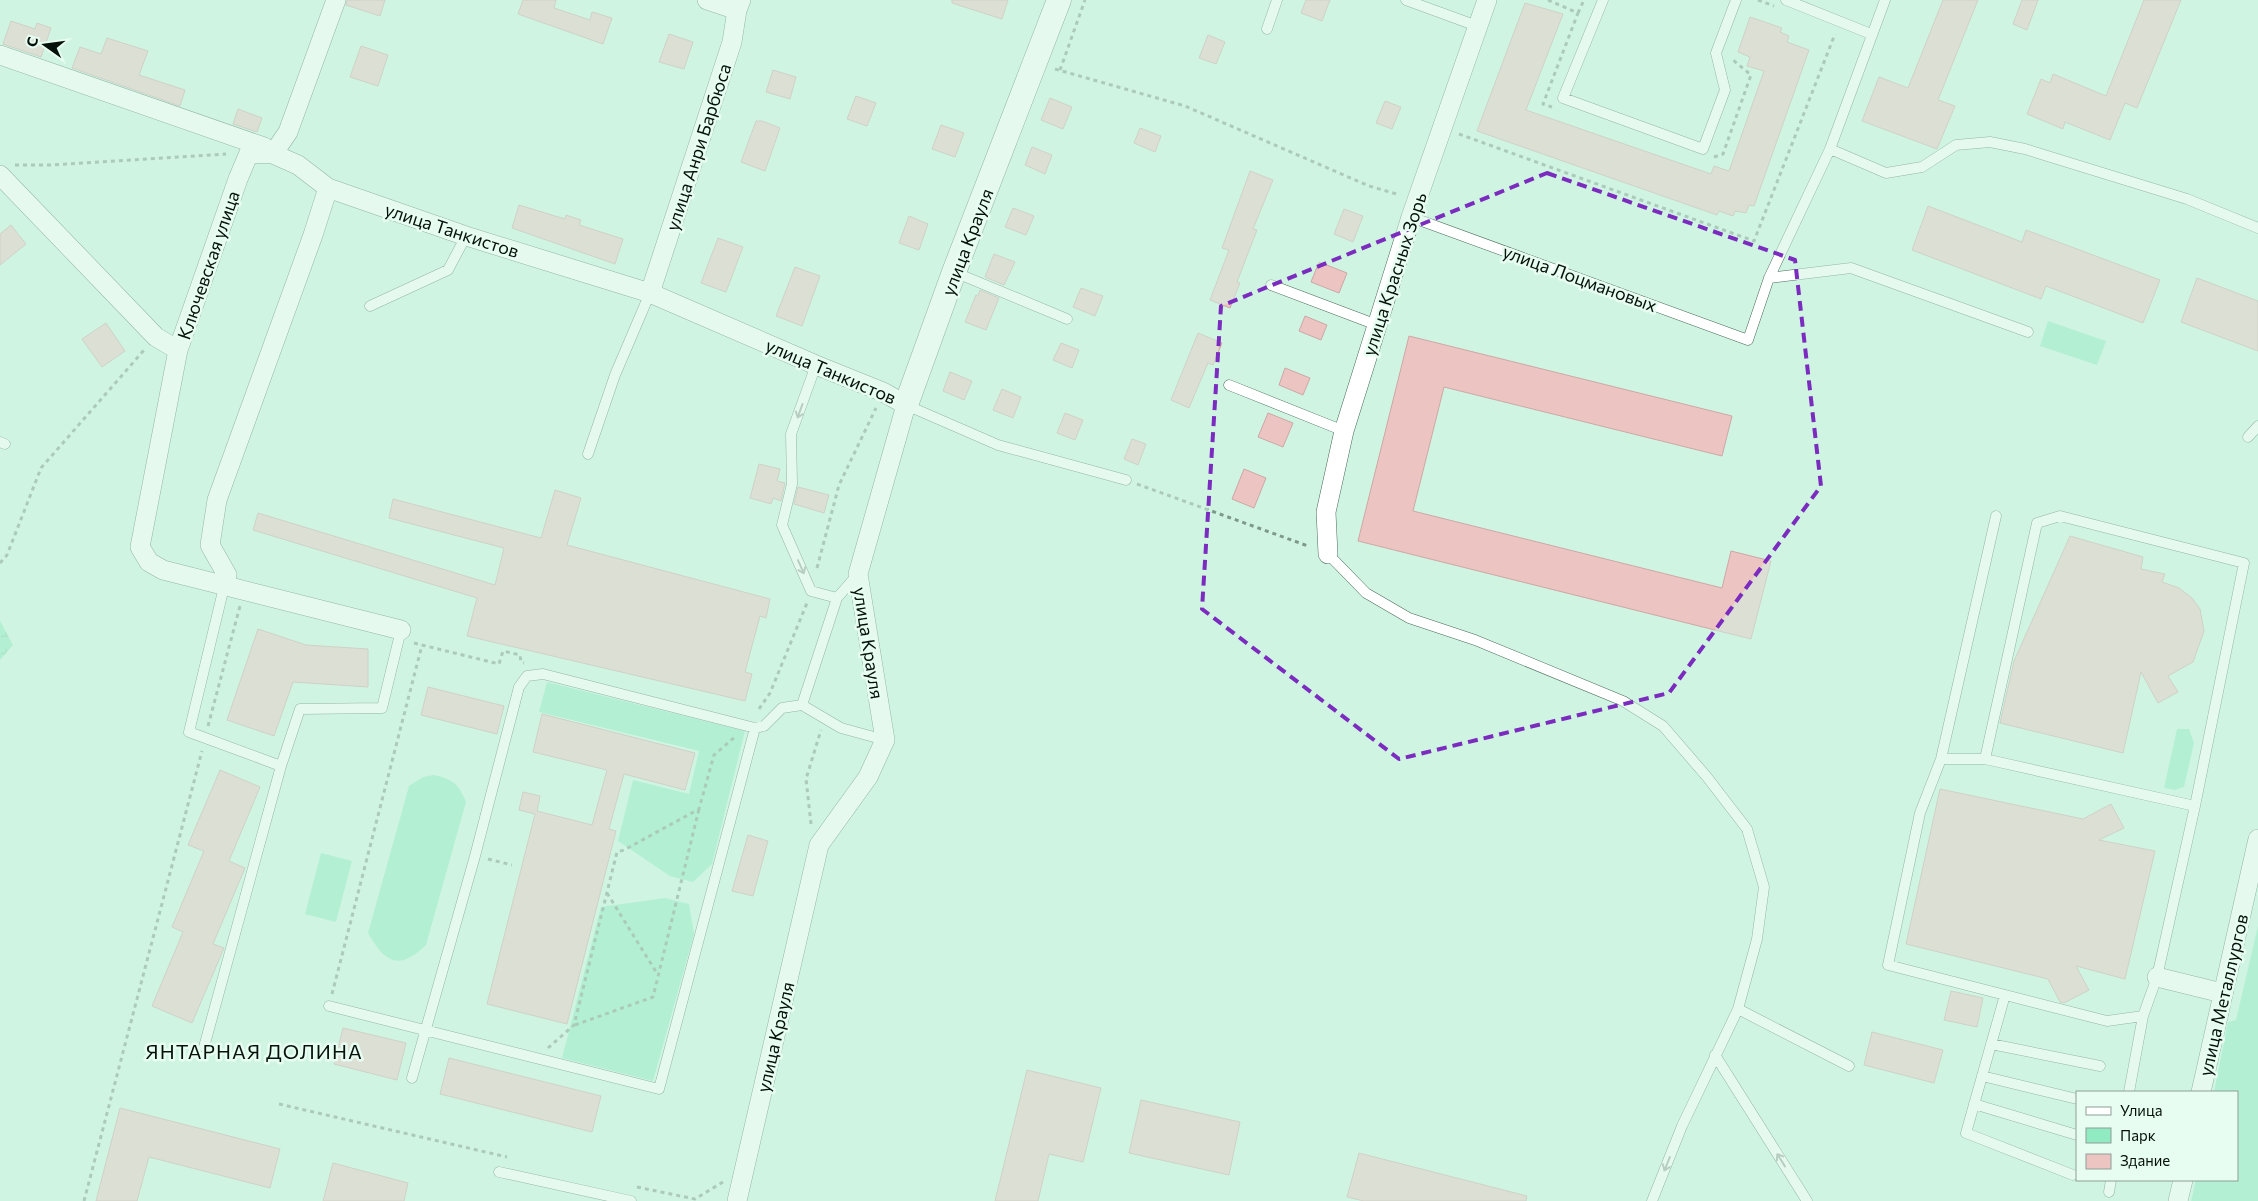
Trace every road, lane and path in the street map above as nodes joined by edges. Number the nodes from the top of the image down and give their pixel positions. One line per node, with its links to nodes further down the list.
1 (336, 0): 26 (street)
2 (708, 0): 14 (street)
3 (1059, 0): 21 (street, улица Крауля)
4 (1085, 0): 22 (path)
5 (1277, 0): 17 (lane)
6 (1406, 0): 16 (lane)
7 (1487, 0): 16 (street, улица Красных Зорь)
8 (1548, 0): 15 (path)
9 (1584, 0): 15 (path)
10 (1604, 0): 11 (lane)
11 (1736, 0)
12 (1786, 0): 18 (lane)
13 (1885, 0): 18 (lane)
14 (739, 5): 36 (street, улица Анри Барбюса)
15 (1578, 13): 23 (path)
16 (1477, 26): 30 (street, улица Красных Зорь)
17 (1267, 29)
18 (1871, 34): 24 (lane)
19 (0, 55): 26 (street, улица Танкистов)
20 (1729, 56): 27 (path)
21 (1035, 64): 22 (path); 33 (street, улица Крауля)
22 (1060, 70): 30 (path)
23 (1561, 110)
24 (1830, 149): 31 (lane); 34 (lane)
25 (249, 153): 26 (street); 28 (path); 42 (street, Ключевская улица)
26 (273, 154): 29 (street, улица Танкистов)
27 (1705, 160)
28 (4, 170): 41 (street)
29 (328, 188): 32 (street, улица Танкистов); 57 (street)
30 (1414, 209): 34 (lane, улица Лоцмановых); 39 (street, улица Красных Зорь)
31 (2258, 228)
32 (466, 236): 36 (street, улица Танкистов); 37 (lane)
33 (954, 272): 38 (lane); 46 (street, улица Крауля)
34 (1769, 278): 40 (lane)
35 (1271, 285): 39 (lane)
36 (650, 293): 43 (street, улица Танкистов); 50 (lane)
37 (370, 306)
38 (1067, 319)
39 (1377, 325): 48 (street, улица Красных Зорь)
40 (2028, 332)
41 (156, 337): 42 (street); 55 (path)
42 (178, 350): 57 (street, Ключевская улица)
43 (816, 365): 45 (street, улица Танкистов); 58 (lane, one-way to 58)
44 (1229, 385): 48 (lane)
45 (883, 392): 46 (street, улица Танкистов); 58 (path)
46 (906, 405): 51 (lane); 56 (street, улица Крауля)
47 (2258, 426): 49 (lane)
48 (1344, 431): 54 (street, улица Красных Зорь)
49 (2248, 437)
50 (588, 454)
51 (1126, 480): 53 (path)
52 (1996, 516): 68 (lane)
53 (1308, 546)
54 (1328, 554): 82 (lane)
55 (0, 563)
56 (858, 574): 59 (lane); 67 (street, улица Крауля)
57 (224, 587): 61 (street); 66 (lane)
58 (811, 591): 59 (lane); 65 (path)
59 (837, 598): 64 (lane)
60 (241, 603): 66 (path)
61 (400, 635): 62 (path); 70 (lane)
62 (422, 645): 63 (path); 81 (path)
63 (499, 664)
64 (802, 705): 65 (lane); 67 (lane)
65 (751, 727): 72 (path); 74 (lane); 89 (lane)
66 (205, 738): 70 (lane); 108 (path)
67 (886, 740): 110 (street, улица Крауля)
68 (1941, 759): 69 (lane); 80 (lane)
69 (1985, 759): 71 (lane); 71 (lane)
70 (281, 766): 87 (lane)
71 (2195, 806): 78 (lane)
72 (700, 809): 76 (path); 77 (path)
73 (2258, 839): 79 (street, улица Металлургов)
74 (475, 856): 75 (path); 85 (lane)
75 (512, 865)
76 (607, 893): 77 (path); 84 (path)
77 (658, 976): 84 (path)
78 (2157, 976): 79 (street); 83 (lane)
79 (2222, 993): 95 (street, улица Металлургов)
80 (2005, 995): 83 (lane); 86 (lane)
81 (329, 1006): 85 (lane)
82 (1738, 1009): 88 (lane); 90 (lane)
83 (2143, 1016): 94 (lane)
84 (574, 1025): 89 (path)
85 (427, 1030): 89 (lane); 93 (lane)
86 (1991, 1044): 91 (lane); 92 (lane)
87 (204, 1047)
88 (1715, 1055): 111 (lane, one-way to 111); 112 (lane, one-way to 88)
89 (536, 1058)
90 (1849, 1066)
91 (2100, 1066)
92 (1982, 1076): 96 (lane); 98 (lane)
93 (412, 1078)
94 (2129, 1091)
95 (2201, 1091)
96 (2076, 1100)
97 (279, 1104): 100 (path)
98 (1974, 1104): 99 (lane); 102 (lane)
99 (2076, 1135)
100 (512, 1158)
101 (499, 1172): 109 (lane)
102 (2073, 1174)
103 (725, 1180): 106 (path)
104 (2111, 1181): 107 (lane)
105 (2183, 1181): 113 (street)
106 (628, 1185)
107 (2108, 1192)
108 (84, 1201)
109 (631, 1201)
110 (737, 1201)
111 (1652, 1201)
112 (1807, 1201)
113 (2178, 1201)

